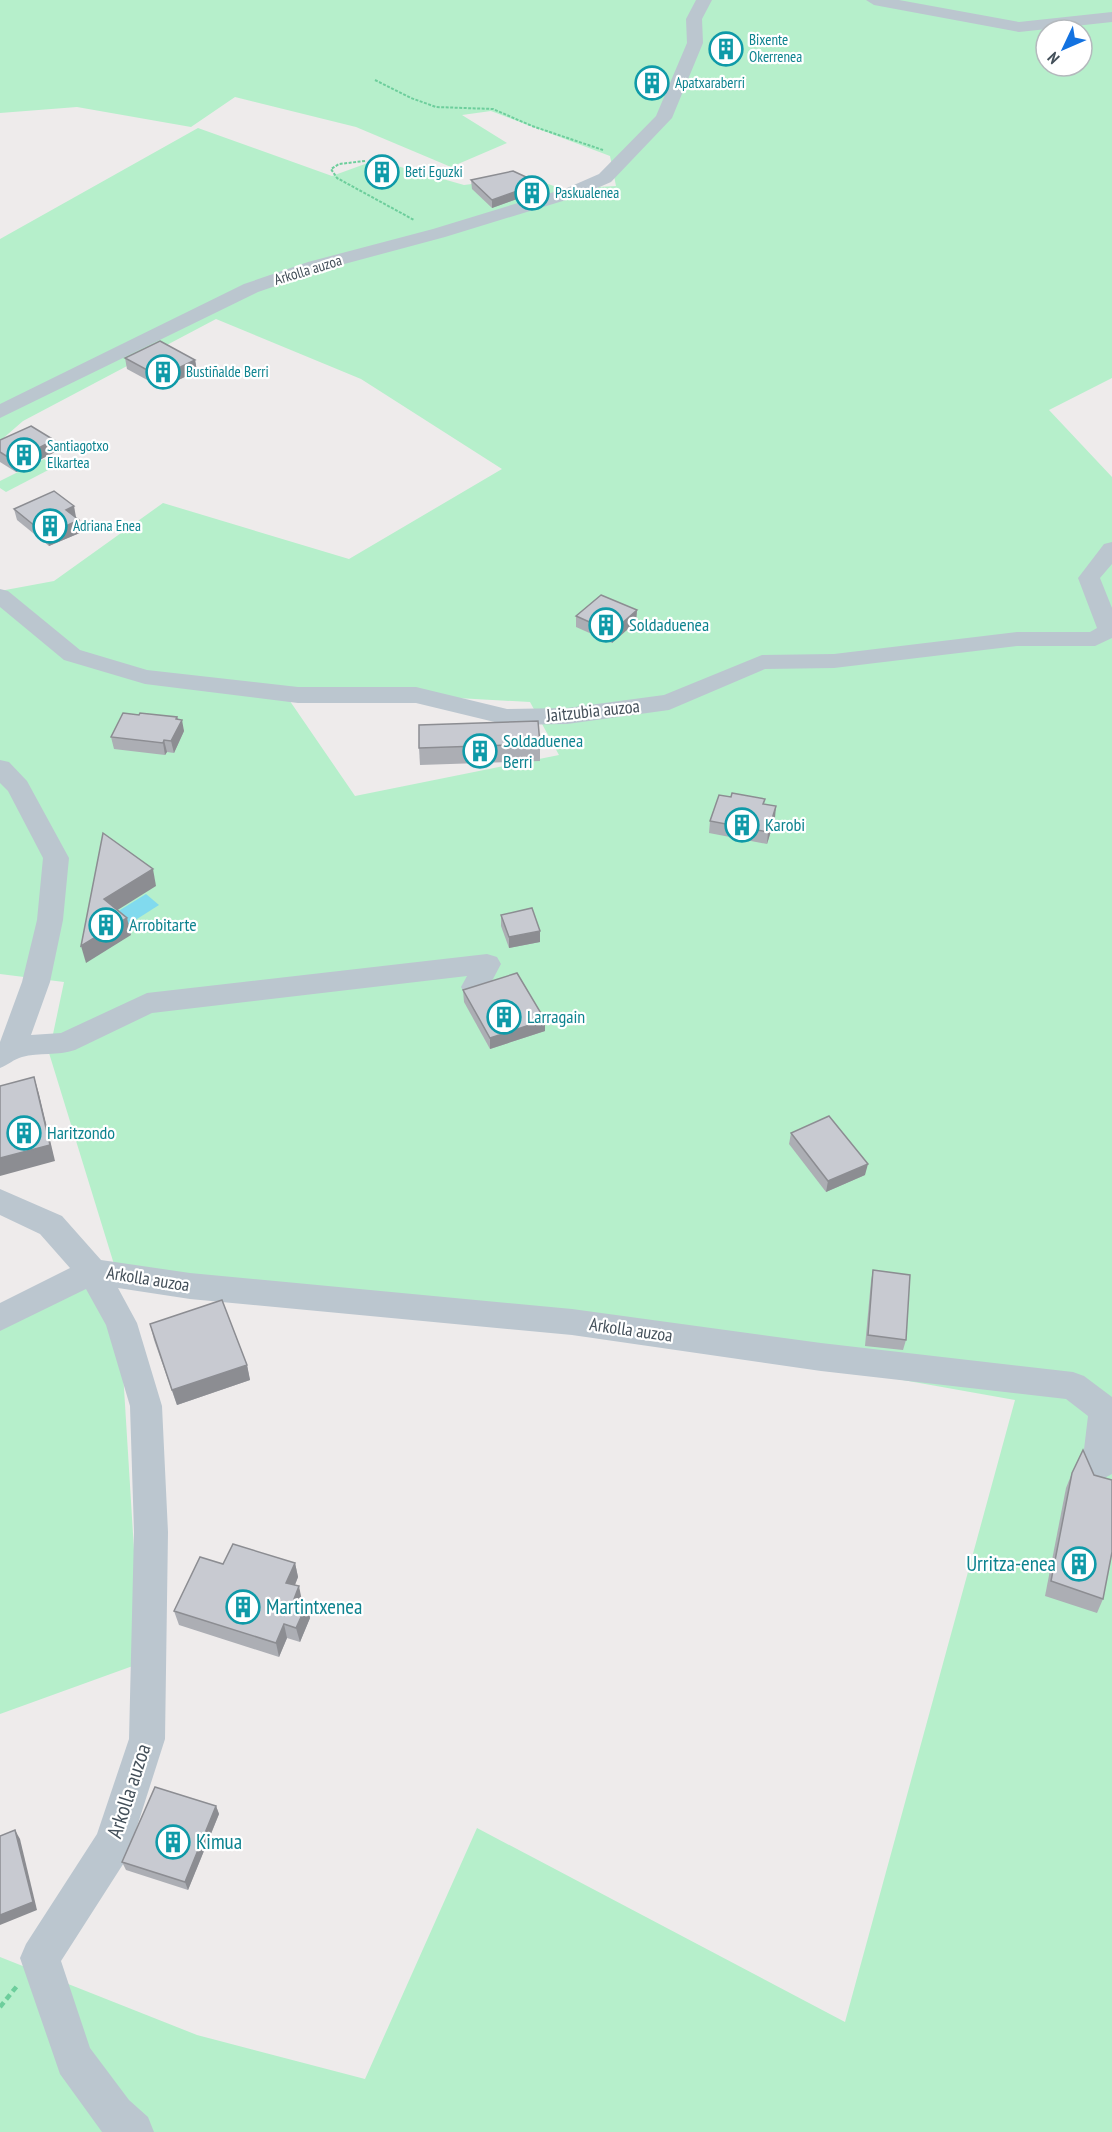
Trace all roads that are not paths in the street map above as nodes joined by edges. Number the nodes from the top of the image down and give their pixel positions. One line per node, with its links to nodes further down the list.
1 (704, 0): 4 (street, Arkolla auzoa)
2 (874, 0): 3 (street)
3 (1112, 16)
4 (0, 412)
5 (1112, 549): 6 (street, Jaitzubia auzoa)
6 (0, 596)
7 (0, 768): 9 (street)
8 (475, 987): 9 (street)
9 (7, 1052)
10 (0, 1201): 11 (street, Arkolla auzoa)
11 (92, 1271): 12 (street, Arkolla auzoa); 13 (street, Arkolla auzoa); 14 (street, Arkolla auzoa)
12 (0, 1318)
13 (1099, 1466)
14 (133, 2132)

